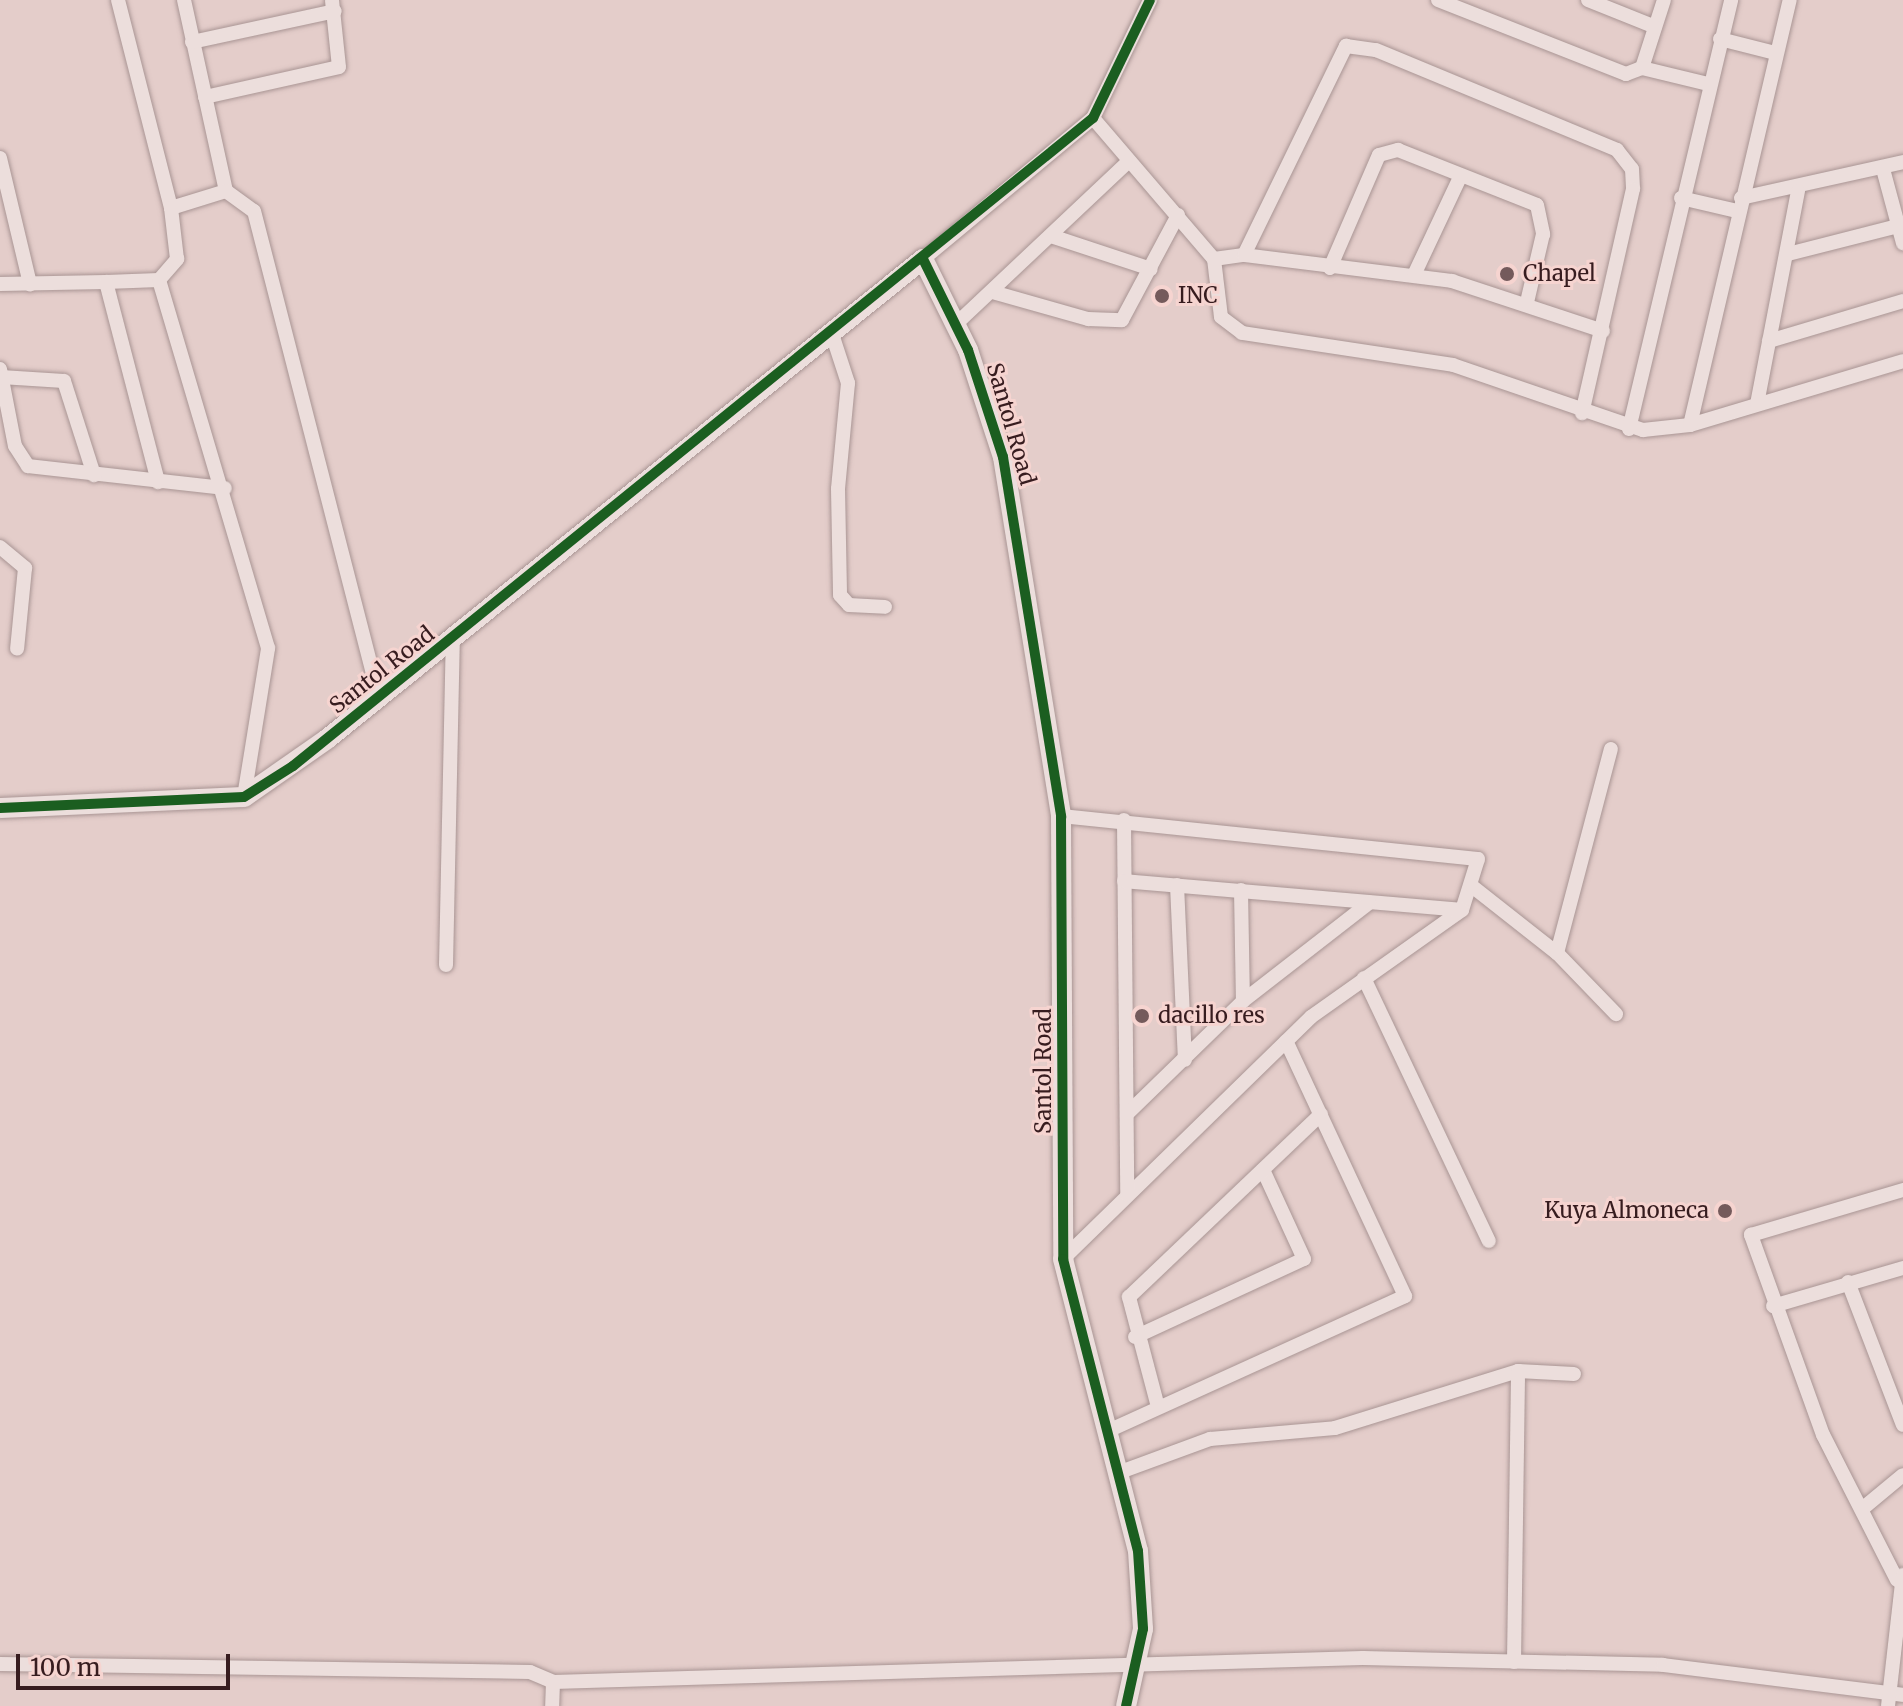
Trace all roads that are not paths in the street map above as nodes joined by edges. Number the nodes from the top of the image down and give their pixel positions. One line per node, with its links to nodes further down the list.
1 (118, 0): 27 (street)
2 (184, 0): 12 (street)
3 (1150, 0): 17 (street)
4 (1438, 0): 14 (street)
5 (1588, 0): 10 (street)
6 (1664, 0): 10 (street)
7 (1731, 0): 11 (street)
8 (1790, 0): 13 (street)
9 (333, 5): 12 (street); 16 (street)
10 (1655, 27): 14 (street)
11 (1720, 39): 13 (street); 15 (street)
12 (192, 42): 16 (street)
13 (1775, 53): 26 (street)
14 (1642, 68): 15 (street)
15 (1708, 84): 25 (street)
16 (205, 97): 23 (street)
17 (1093, 118): 19 (street); 34 (street)
18 (0, 158): 42 (street)
19 (1129, 161): 28 (street); 30 (street)
20 (1903, 162): 21 (street)
21 (1883, 169): 24 (street); 29 (street)
22 (1461, 175): 36 (street); 38 (street); 45 (street)
23 (226, 191): 27 (street); 64 (street)
24 (1798, 191): 26 (street); 32 (street)
25 (1681, 198): 26 (street); 56 (street)
26 (1739, 204): 55 (street)
27 (171, 208): 39 (street)
28 (1178, 215): 35 (street); 37 (street)
29 (1898, 226): 31 (street); 32 (street)
30 (1051, 236): 37 (street); 43 (street)
31 (1903, 243)
32 (1788, 254): 49 (street)
33 (1244, 255): 35 (street); 36 (street); 48 (street)
34 (923, 259): 46 (street, Santol Road); 47 (street, Santol Road)
35 (1214, 259): 54 (street)
36 (1330, 268): 38 (street)
37 (1151, 269): 43 (street)
38 (1414, 275): 45 (street)
39 (159, 280): 40 (street); 59 (street)
40 (106, 282): 42 (street); 58 (street)
41 (0, 284): 42 (street)
42 (30, 284)
43 (996, 293): 46 (street)
44 (1903, 301): 49 (street)
45 (1527, 302): 48 (street)
46 (956, 324): 68 (street, Santol Road)
47 (831, 331): 61 (street); 62 (street, Santol Road)
48 (1603, 331): 54 (street)
49 (1769, 341): 53 (street)
50 (1903, 361): 53 (street)
51 (0, 369): 52 (street)
52 (1, 377): 57 (street); 57 (street)
53 (1757, 404): 55 (street)
54 (1582, 413): 56 (street)
55 (1690, 425): 56 (street)
56 (1629, 429)
57 (94, 475): 58 (street)
58 (158, 482): 59 (street)
59 (225, 488): 66 (street)
60 (0, 547): 63 (street)
61 (885, 607)
62 (453, 639): 64 (street, Santol Road); 77 (street)
63 (17, 649)
64 (379, 697): 66 (street, Santol Road)
65 (1611, 749): 76 (street)
66 (244, 797): 67 (street)
67 (0, 808)
68 (1061, 816): 69 (street); 89 (street, Santol Road)
69 (1124, 820): 70 (street); 72 (street)
70 (1124, 881): 71 (street); 83 (street)
71 (1177, 885): 73 (street); 82 (street)
72 (1473, 887): 75 (street); 76 (street)
73 (1241, 890): 74 (street); 79 (street)
74 (1369, 903): 75 (street); 79 (street)
75 (1462, 910): 78 (street)
76 (1557, 953): 80 (street)
77 (446, 965)
78 (1364, 978): 81 (street); 88 (street)
79 (1243, 1001): 82 (street)
80 (1616, 1014)
81 (1286, 1041): 84 (street); 87 (street)
82 (1185, 1060): 83 (street)
83 (1128, 1113): 87 (street)
84 (1321, 1114): 85 (street); 96 (street)
85 (1263, 1170): 93 (street); 93 (street)
86 (1903, 1190): 92 (street)
87 (1127, 1195): 89 (street)
88 (1489, 1241)
89 (1063, 1259): 98 (street, Santol Road)
90 (1903, 1268): 91 (street)
91 (1848, 1282): 92 (street); 97 (street)
92 (1773, 1306): 101 (street)
93 (1135, 1337): 96 (street)
94 (1518, 1371): 95 (street); 99 (street); 104 (street)
95 (1574, 1374)
96 (1158, 1407): 98 (street)
97 (1903, 1425)
98 (1110, 1430): 99 (street, Santol Road)
99 (1123, 1471): 103 (street, Santol Road)
100 (1903, 1475): 101 (street)
101 (1862, 1509): 102 (street)
102 (1900, 1577): 107 (street)
103 (1140, 1661): 104 (street); 106 (street); 109 (street, Santol Road)
104 (1514, 1662): 107 (street)
105 (0, 1664): 106 (street)
106 (553, 1682): 108 (street)
107 (1894, 1698)
108 (552, 1706)
109 (1126, 1706)

